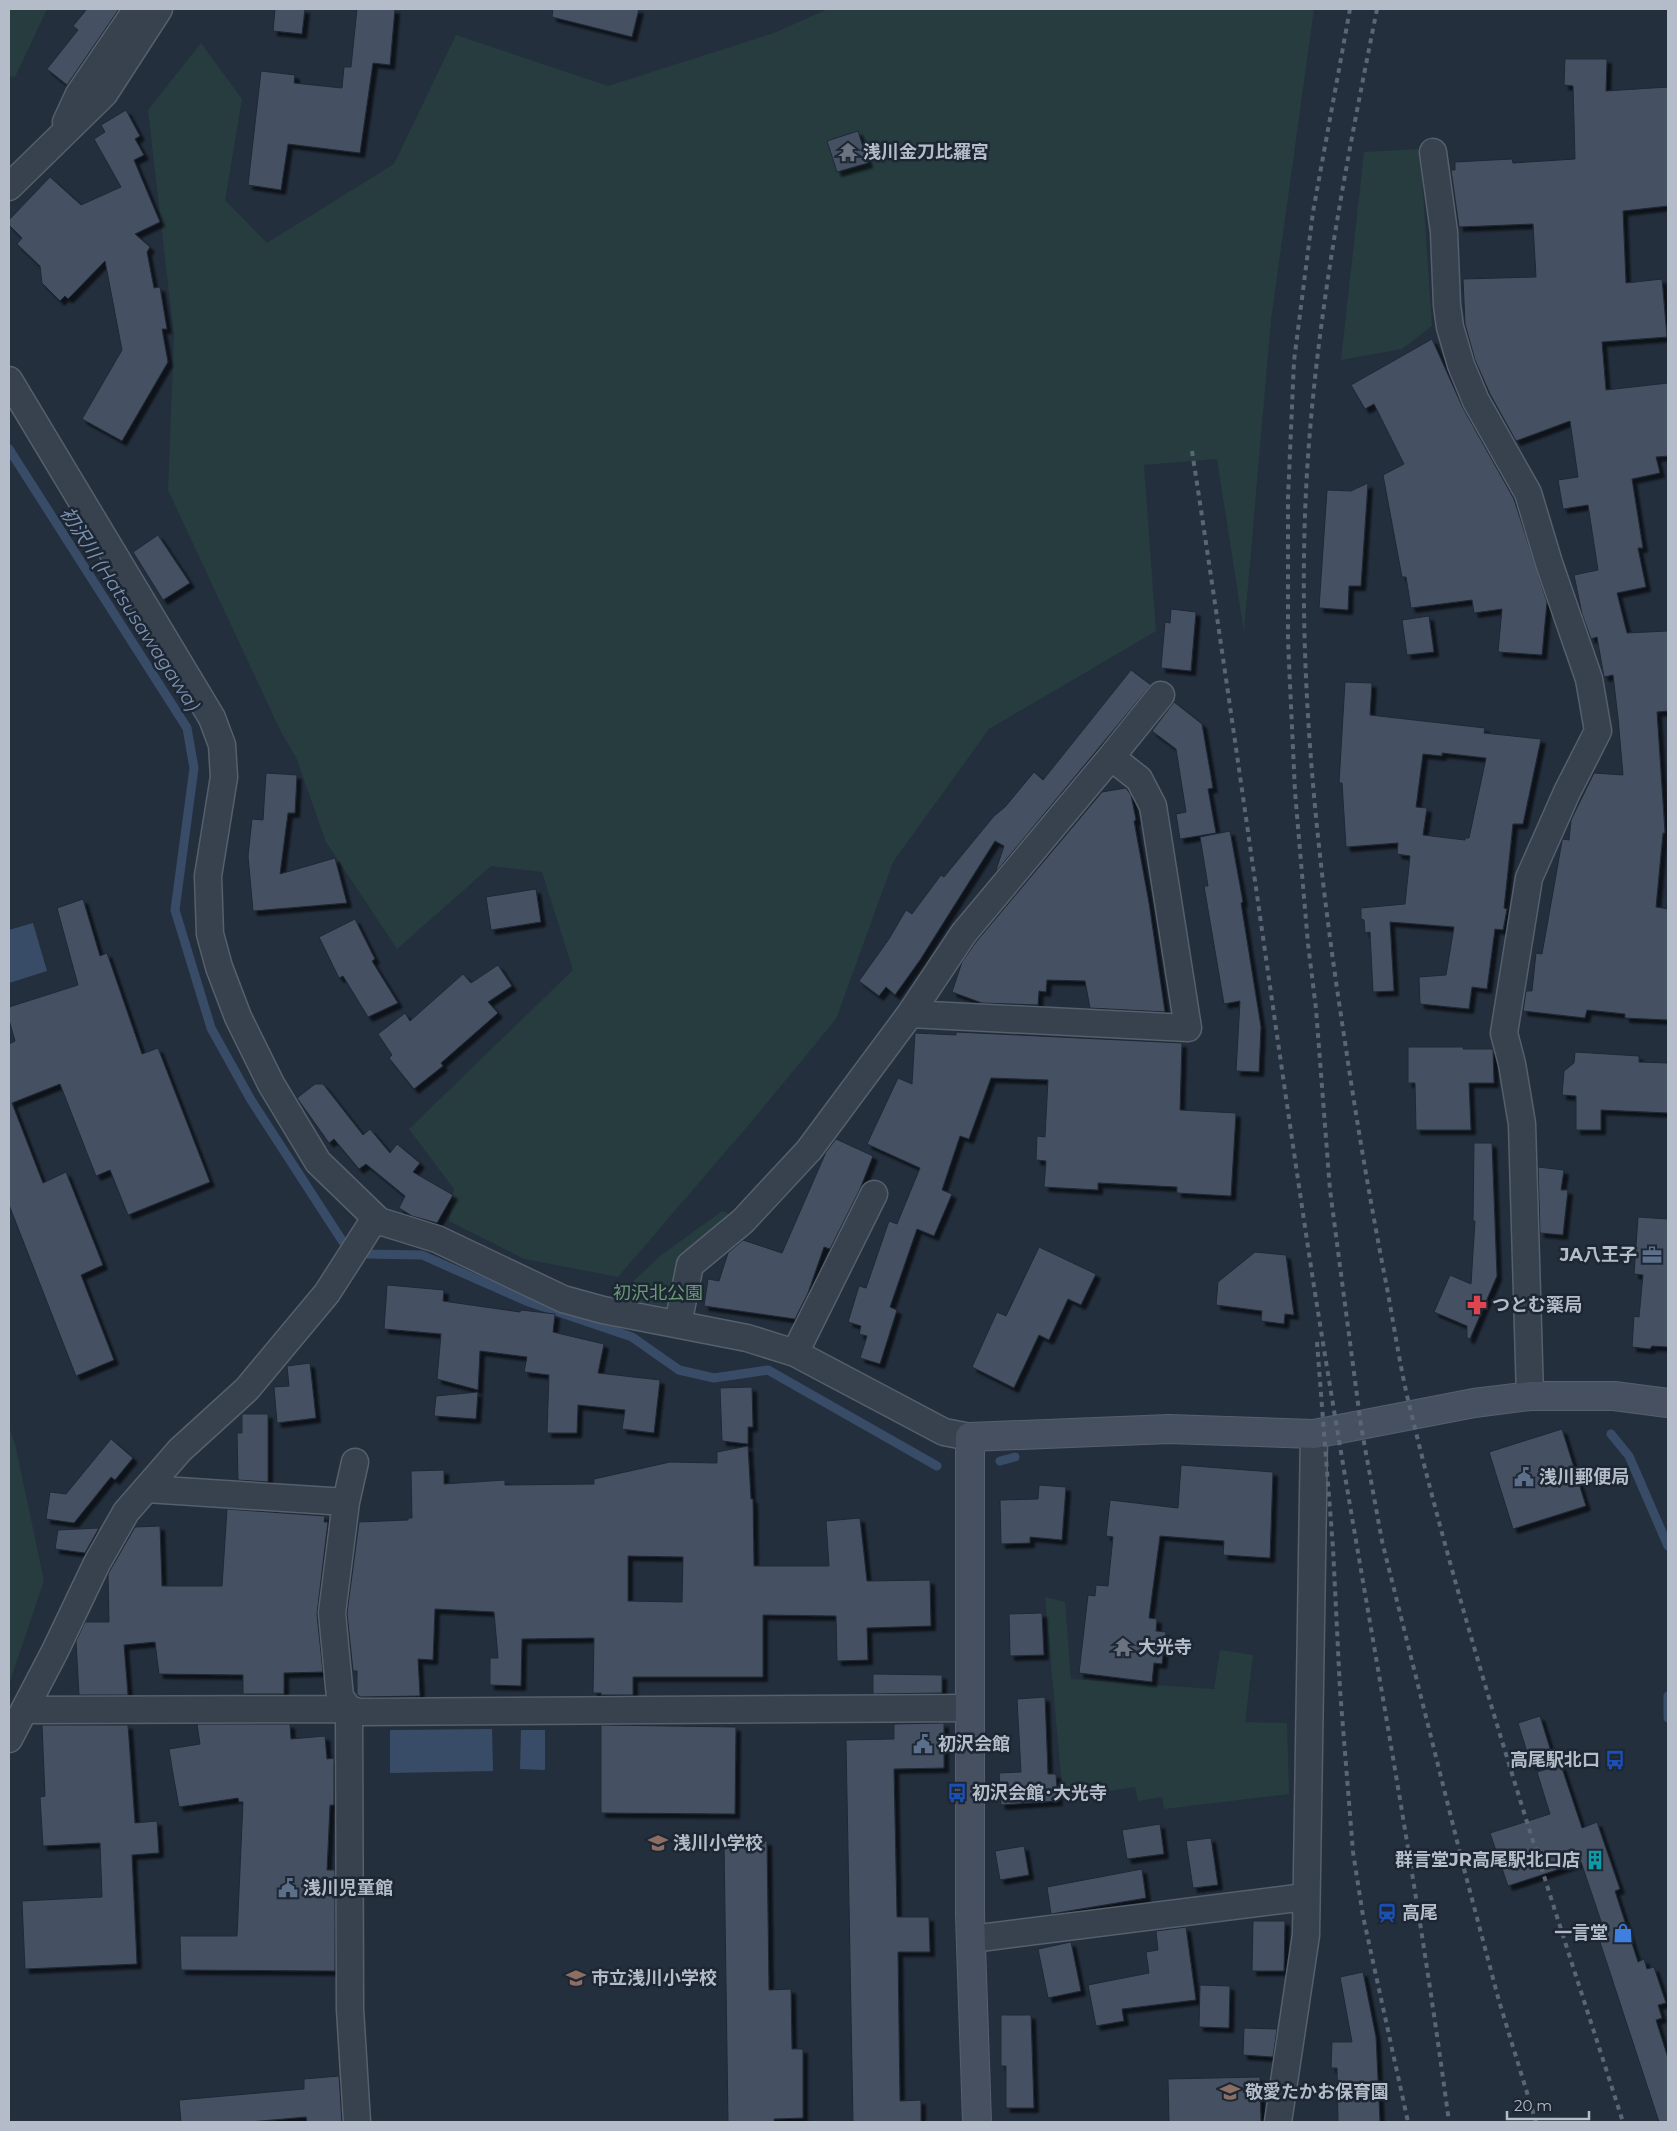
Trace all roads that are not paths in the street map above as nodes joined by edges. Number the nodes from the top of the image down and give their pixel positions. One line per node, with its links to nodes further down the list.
1 (138, 9): 3 (street)
2 (159, 9): 3 (street)
3 (59, 137): 5 (street)
4 (1433, 152): 14 (street)
5 (9, 187)
6 (9, 382): 11 (street)
7 (1160, 696): 8 (street)
8 (1111, 757): 9 (street); 9 (street)
9 (910, 1014): 12 (street)
10 (874, 1194): 13 (street)
11 (375, 1223): 12 (street); 19 (street)
12 (678, 1324): 13 (street)
13 (796, 1353): 17 (street)
14 (1530, 1396): 15 (street); 16 (street)
15 (1668, 1403)
16 (1314, 1434): 17 (street); 25 (street)
17 (970, 1436): 21 (street)
18 (355, 1462): 20 (street)
19 (147, 1489): 20 (street); 23 (street)
20 (346, 1502): 22 (street)
21 (970, 1708): 22 (street); 26 (street)
22 (349, 1709): 23 (street); 27 (street)
23 (25, 1710): 24 (street)
24 (9, 1739)
25 (1305, 1897): 26 (street); 29 (street)
26 (972, 1939): 28 (street)
27 (358, 2122)
28 (977, 2122)
29 (1278, 2122)

